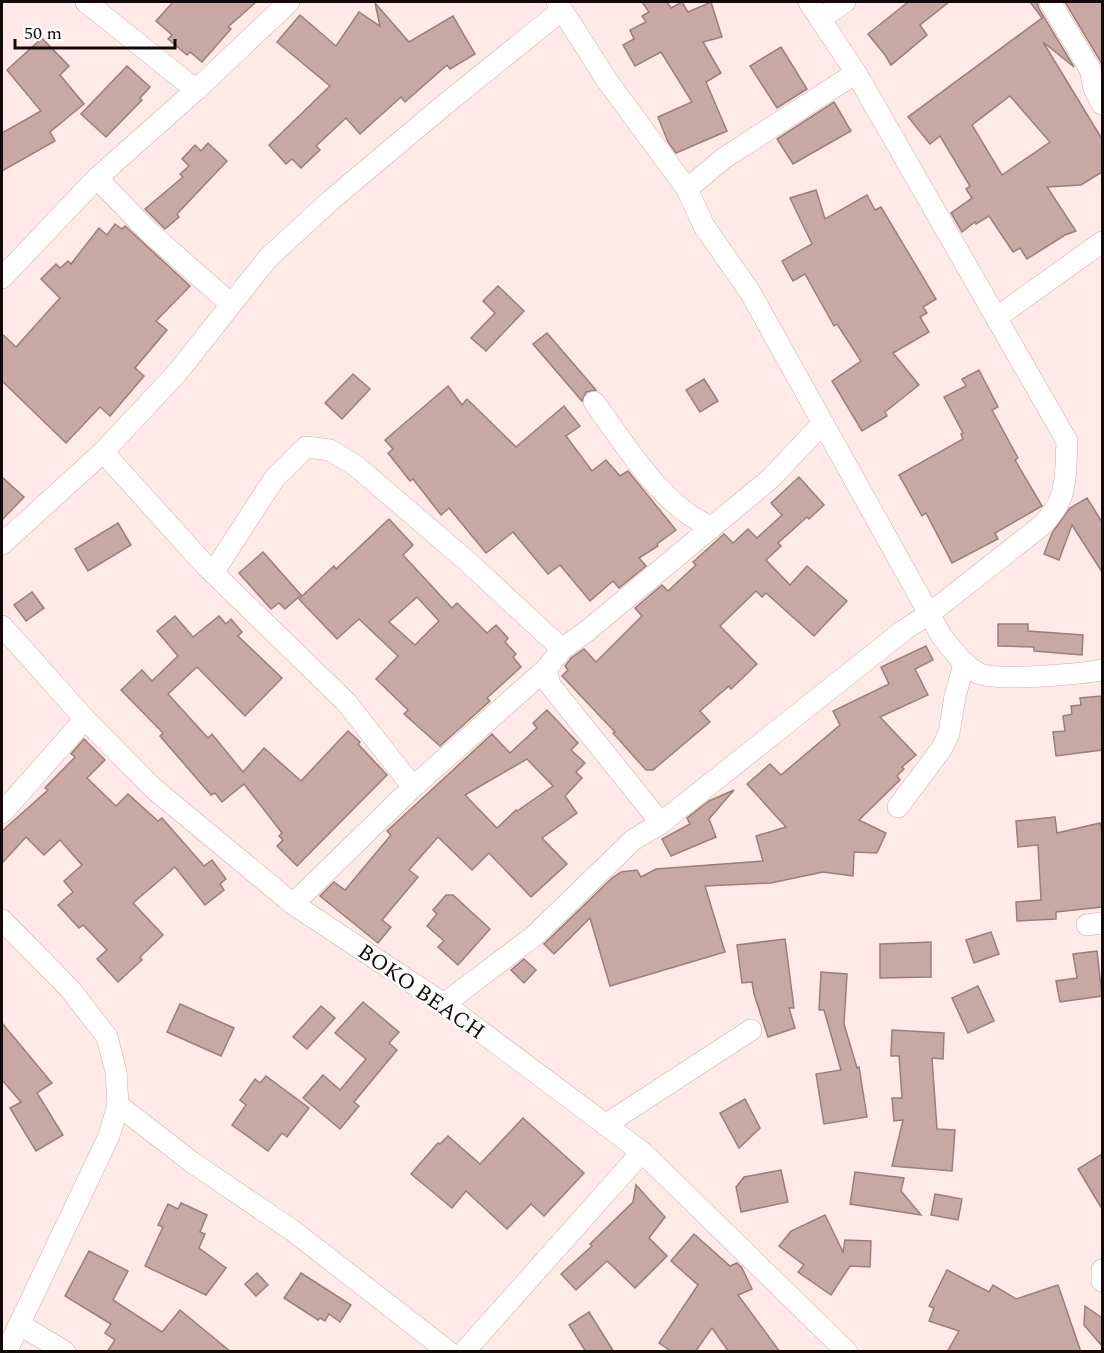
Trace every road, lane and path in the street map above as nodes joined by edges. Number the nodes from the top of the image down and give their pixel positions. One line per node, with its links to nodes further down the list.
1 (86, 2): 8 (street)
2 (289, 2): 8 (street)
3 (845, 2): 6 (street)
4 (1050, 2): 9 (street)
5 (560, 6): 11 (street); 14 (street)
6 (815, 10): 7 (street)
7 (856, 73): 11 (street); 15 (street)
8 (196, 90): 10 (street)
9 (1102, 104)
10 (97, 178): 13 (street); 14 (street)
11 (687, 189): 17 (street)
12 (1102, 242): 15 (street)
13 (2, 278)
14 (231, 304): 18 (street)
15 (996, 318): 22 (street)
16 (594, 402): 19 (street)
17 (823, 423): 19 (street); 22 (street)
18 (103, 452): 20 (street); 21 (street)
19 (713, 526): 24 (street)
20 (2, 544)
21 (213, 573): 24 (street); 29 (street)
22 (929, 614): 25 (street); 32 (street)
23 (2, 626): 28 (street, BOKO BEACH)
24 (562, 649): 26 (street)
25 (964, 664): 27 (street); 30 (street)
26 (546, 669): 29 (street); 32 (street)
27 (1102, 670)
28 (85, 719): 31 (street); 33 (street, BOKO BEACH)
29 (412, 787): 33 (street)
30 (898, 807)
31 (2, 813)
32 (661, 823): 35 (street)
33 (293, 904): 35 (street, BOKO BEACH)
34 (2, 920): 37 (street)
35 (444, 1004): 38 (street, BOKO BEACH)
36 (751, 1030): 38 (street)
37 (118, 1105): 42 (street); 45 (street)
38 (605, 1125): 39 (street, BOKO BEACH)
39 (642, 1152): 46 (street); 47 (street, BOKO BEACH)
40 (1102, 1270): 41 (street)
41 (1102, 1281)
42 (19, 1324): 43 (street); 44 (street)
43 (6, 1352)
44 (65, 1352)
45 (449, 1352)
46 (464, 1352)
47 (847, 1352)

